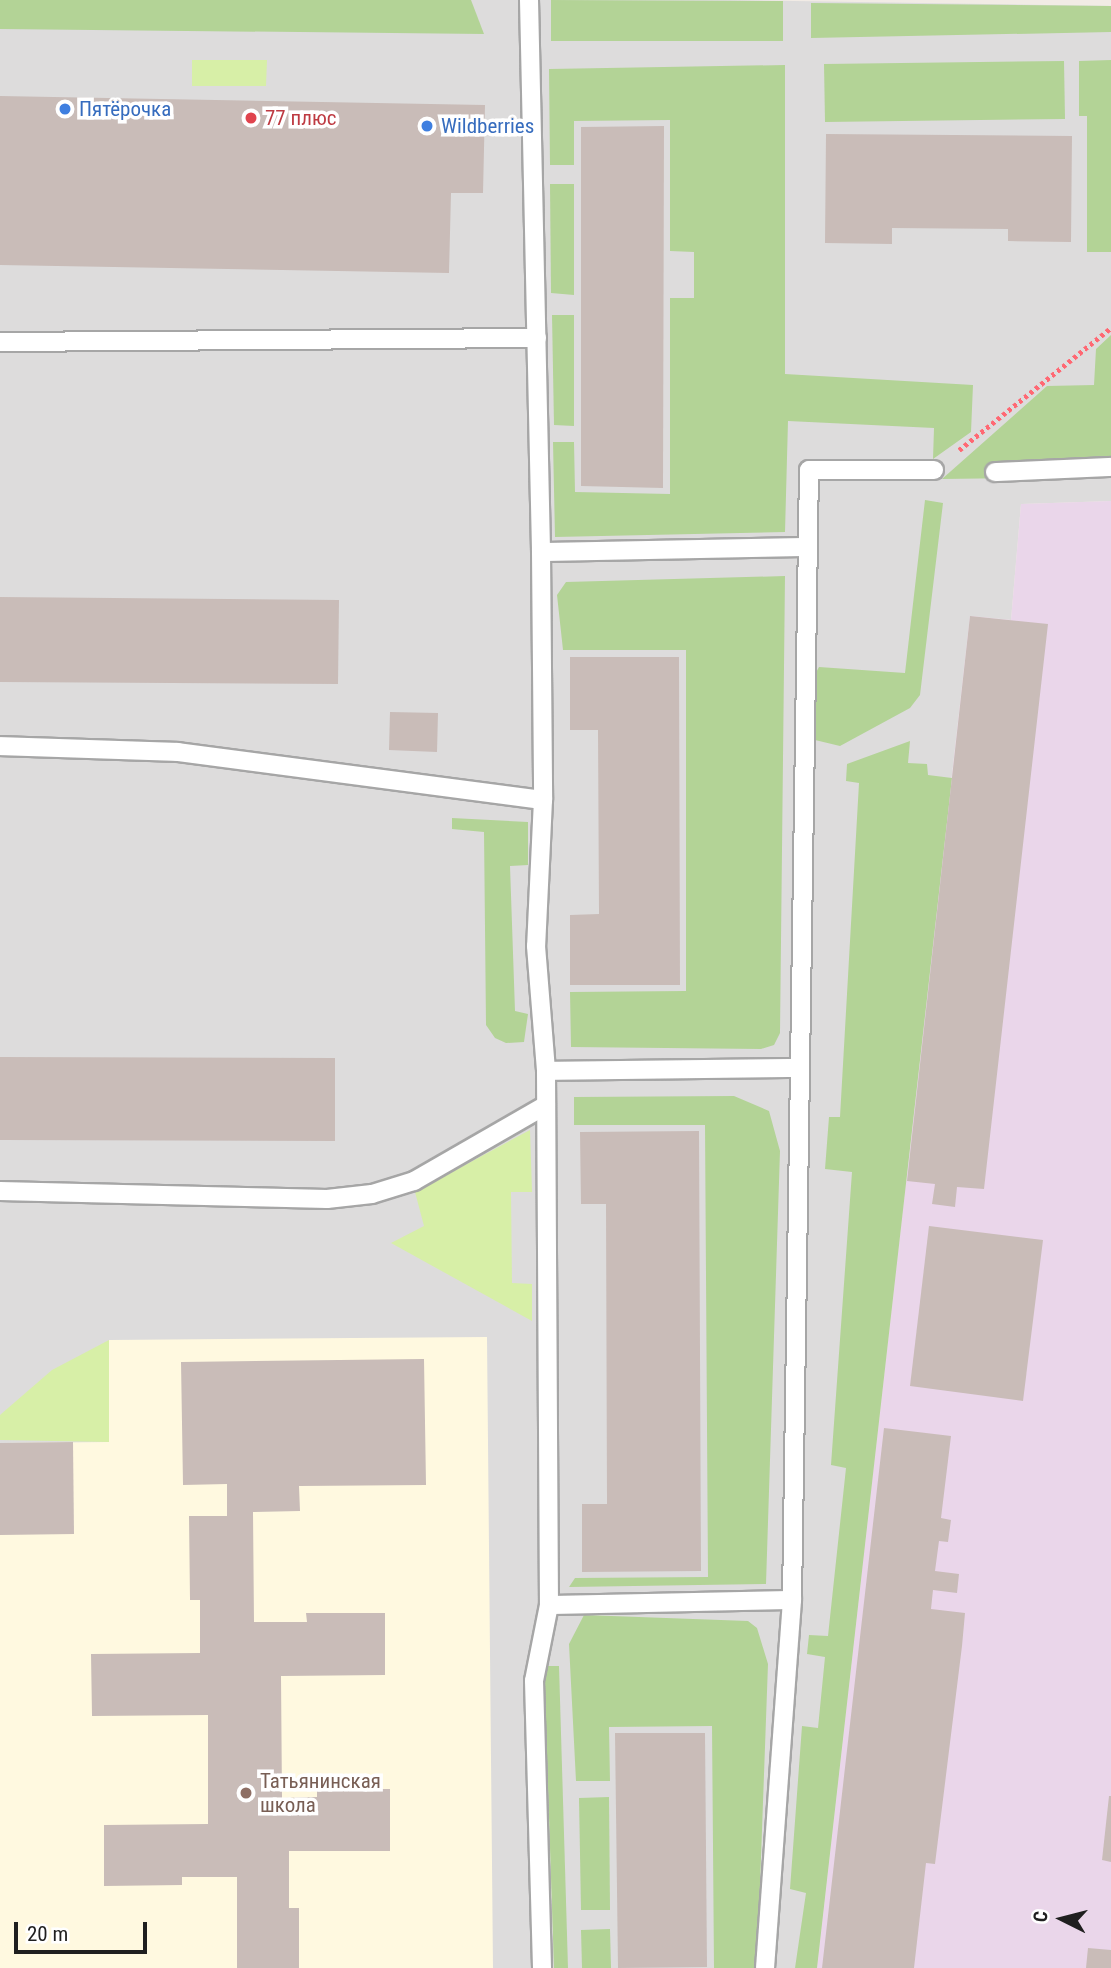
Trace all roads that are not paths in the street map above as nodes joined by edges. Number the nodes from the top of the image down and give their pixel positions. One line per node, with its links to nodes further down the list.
1 (528, 0): 2 (lane)
2 (537, 338): 3 (lane); 8 (lane)
3 (0, 342)
4 (1111, 467): 6 (lane)
5 (934, 470): 7 (lane)
6 (995, 472)
7 (807, 547): 8 (lane); 11 (lane)
8 (541, 552): 10 (lane)
9 (0, 746): 10 (lane)
10 (543, 800): 12 (lane)
11 (800, 1068): 12 (lane); 15 (lane)
12 (546, 1071): 13 (lane)
13 (546, 1105): 14 (lane); 16 (lane)
14 (0, 1191)
15 (792, 1600): 16 (lane); 18 (lane)
16 (550, 1605): 17 (lane)
17 (542, 1968)
18 (765, 1968)

